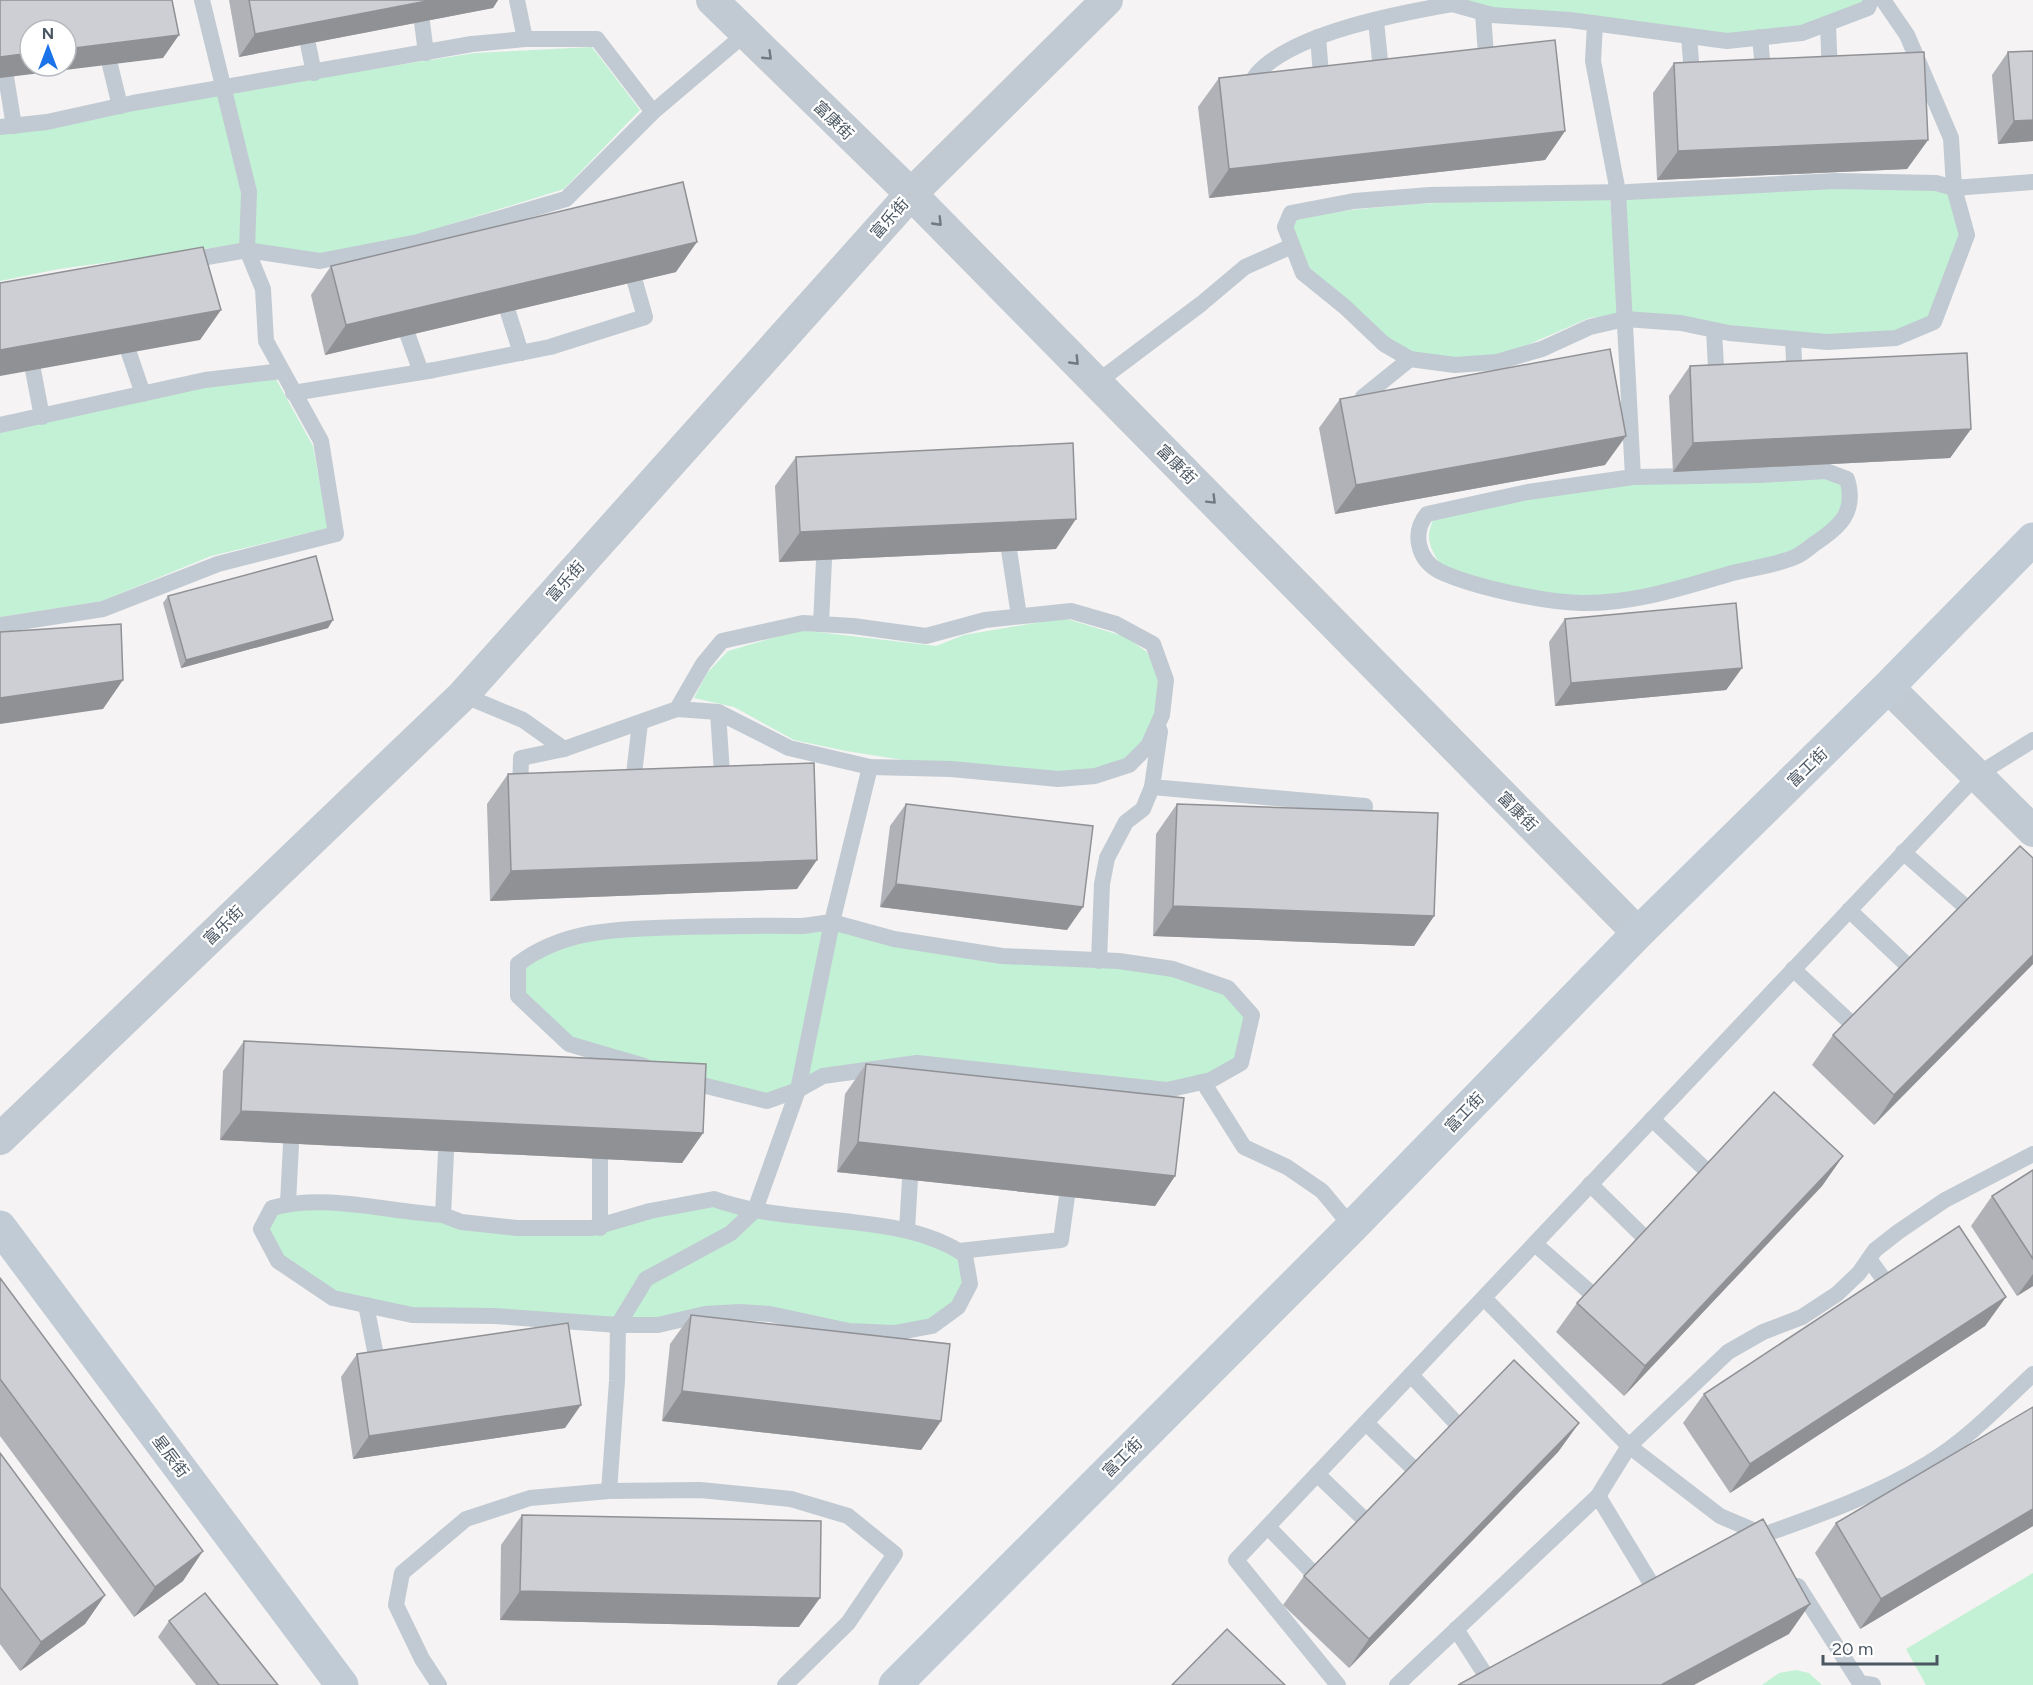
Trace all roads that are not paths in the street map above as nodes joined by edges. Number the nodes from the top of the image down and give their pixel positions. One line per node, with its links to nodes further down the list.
1 (202, 0): 26 (lane)
2 (517, 0): 17 (lane)
3 (712, 0): 13 (street, 富康街)
4 (1107, 0): 37 (street, 富乐街)
5 (1871, 0): 12 (lane)
6 (1883, 0): 35 (lane)
7 (1451, 2): 8 (lane); 9 (lane)
8 (1483, 13): 11 (lane); 22 (lane)
9 (1376, 21): 15 (lane); 25 (lane)
10 (422, 22): 19 (lane)
11 (1595, 24): 14 (lane); 36 (lane)
12 (1828, 24): 16 (lane); 24 (lane)
13 (745, 34): 32 (lane); 37 (street, 富康街, one-way to 37)
14 (1689, 36): 16 (lane); 28 (lane)
15 (1318, 38): 29 (lane); 30 (lane)
16 (1760, 38): 27 (lane)
17 (525, 39): 19 (lane); 32 (lane)
18 (308, 44): 21 (lane)
19 (426, 53): 21 (lane)
20 (110, 64): 31 (lane)
21 (314, 73): 26 (lane)
22 (1488, 75)
23 (6, 77): 33 (lane)
24 (1830, 85)
25 (1383, 87)
26 (224, 88): 31 (lane); 39 (lane)
27 (1765, 88)
28 (1693, 91)
29 (1323, 94)
30 (1245, 102)
31 (120, 106): 33 (lane)
32 (653, 112): 39 (lane)
33 (7, 126)
34 (2033, 182): 35 (lane)
35 (1954, 188): 36 (lane); 46 (lane)
36 (1618, 192): 38 (lane); 43 (lane)
37 (911, 194): 56 (street, 富康街, one-way to 56); 75 (street, 富乐街)
38 (1292, 246): 50 (lane); 56 (lane)
39 (247, 250): 40 (lane); 53 (lane)
40 (164, 265)
41 (635, 282): 48 (lane)
42 (508, 312): 48 (lane)
43 (1625, 319): 44 (lane); 49 (lane); 65 (lane)
44 (1714, 330): 46 (lane); 60 (lane)
45 (408, 336): 55 (lane)
46 (1793, 339): 58 (lane)
47 (129, 352): 61 (lane)
48 (521, 353): 55 (lane)
49 (1529, 353): 51 (lane); 54 (lane)
50 (1410, 359): 51 (lane); 63 (lane)
51 (1443, 364): 57 (lane)
52 (33, 370): 62 (lane)
53 (282, 371): 59 (lane); 61 (lane)
54 (1533, 371)
55 (421, 372): 59 (lane)
56 (1096, 383): 96 (street, 富康街, one-way to 96)
57 (1446, 384)
58 (1795, 390)
59 (293, 393): 70 (lane)
60 (1717, 393)
61 (143, 394): 62 (lane)
62 (42, 417): 64 (lane)
63 (1353, 422)
64 (0, 425)
65 (1633, 477): 65 (lane)
66 (2033, 539): 74 (street, 富工街)
67 (1009, 550): 69 (lane)
68 (824, 560): 71 (lane)
69 (1019, 616): 71 (lane); 78 (lane)
70 (30, 620): 72 (lane); 73 (lane)
71 (821, 624): 76 (lane)
72 (0, 625)
73 (31, 640)
74 (1888, 687): 83 (street); 96 (street, 富工街)
75 (463, 695): 81 (lane); 104 (street, 富乐街)
76 (677, 709): 77 (lane); 79 (lane)
77 (718, 712): 82 (lane); 86 (lane)
78 (1162, 715): 82 (lane); 84 (lane)
79 (639, 723): 81 (lane); 87 (lane)
80 (2033, 740): 83 (lane)
81 (564, 749): 88 (lane)
82 (870, 766): 95 (lane)
83 (1977, 775): 90 (street); 92 (lane)
84 (1152, 787): 85 (lane); 97 (lane)
85 (1221, 792): 89 (lane); 91 (lane)
86 (723, 795)
87 (632, 799)
88 (519, 802)
89 (1218, 814)
90 (2033, 831)
91 (1362, 841)
92 (1903, 852): 93 (lane); 94 (lane)
93 (1967, 908)
94 (1849, 910): 98 (lane); 99 (lane)
95 (832, 922): 97 (lane); 102 (lane); 102 (lane)
96 (1638, 933): 119 (street, 富工街)
97 (1100, 961): 101 (lane)
98 (1910, 967)
99 (1793, 969): 100 (lane); 103 (lane)
100 (1852, 1024)
101 (1203, 1082): 102 (lane); 119 (lane)
102 (798, 1090): 116 (lane)
103 (1652, 1119): 109 (lane); 112 (lane)
104 (0, 1139)
105 (291, 1144): 115 (lane)
106 (446, 1152): 117 (lane)
107 (2033, 1154): 110 (lane)
108 (600, 1159): 120 (lane)
109 (1707, 1171)
110 (1999, 1172): 113 (lane); 125 (lane)
111 (910, 1179): 121 (lane)
112 (1590, 1184): 122 (lane); 123 (lane)
113 (2011, 1189)
114 (1067, 1196): 124 (lane)
115 (288, 1203): 117 (lane); 129 (lane)
116 (755, 1210): 120 (lane); 121 (lane); 133 (lane)
117 (443, 1215): 120 (lane)
118 (0, 1227): 163 (street, 星辰街)
119 (1352, 1227): 166 (street, 富工街)
120 (600, 1228)
121 (907, 1230): 124 (lane)
122 (1645, 1238)
123 (1535, 1244): 127 (lane); 128 (lane)
124 (959, 1251): 134 (lane)
125 (1869, 1259): 126 (lane); 132 (lane)
126 (1890, 1288)
127 (1592, 1294)
128 (1484, 1298): 142 (lane); 148 (lane)
129 (366, 1305): 131 (lane); 140 (lane)
130 (730, 1312): 133 (lane); 134 (lane); 135 (lane)
131 (495, 1316): 133 (lane); 136 (lane)
132 (1791, 1321): 137 (lane); 139 (lane)
133 (618, 1325): 153 (lane)
134 (849, 1330): 138 (lane)
135 (728, 1331)
136 (498, 1335)
137 (1800, 1336)
138 (846, 1353)
139 (1709, 1369): 143 (lane); 148 (lane)
140 (379, 1371)
141 (2033, 1374): 144 (lane)
142 (1411, 1375): 145 (lane); 146 (lane)
143 (1719, 1387)
144 (1998, 1408): 147 (lane); 149 (lane)
145 (1366, 1423): 150 (lane); 151 (lane)
146 (1458, 1425)
147 (2009, 1426)
148 (1629, 1446): 154 (lane); 157 (lane)
149 (1929, 1463): 152 (lane); 157 (lane)
150 (1415, 1470)
151 (1317, 1474): 155 (lane); 156 (lane)
152 (1938, 1480)
153 (609, 1491): 164 (lane); 165 (lane)
154 (1598, 1496): 161 (lane); 162 (lane)
155 (1366, 1521)
156 (1268, 1527): 160 (lane); 167 (lane)
157 (1766, 1534): 158 (lane)
158 (1778, 1553)
159 (1790, 1573): 170 (lane)
160 (1314, 1574)
161 (1658, 1594)
162 (1456, 1629): 168 (lane); 169 (lane)
163 (342, 1685)
164 (439, 1685)
165 (785, 1685)
166 (895, 1685)
167 (1338, 1685)
168 (1397, 1685)
169 (1492, 1685)
170 (1874, 1685)

